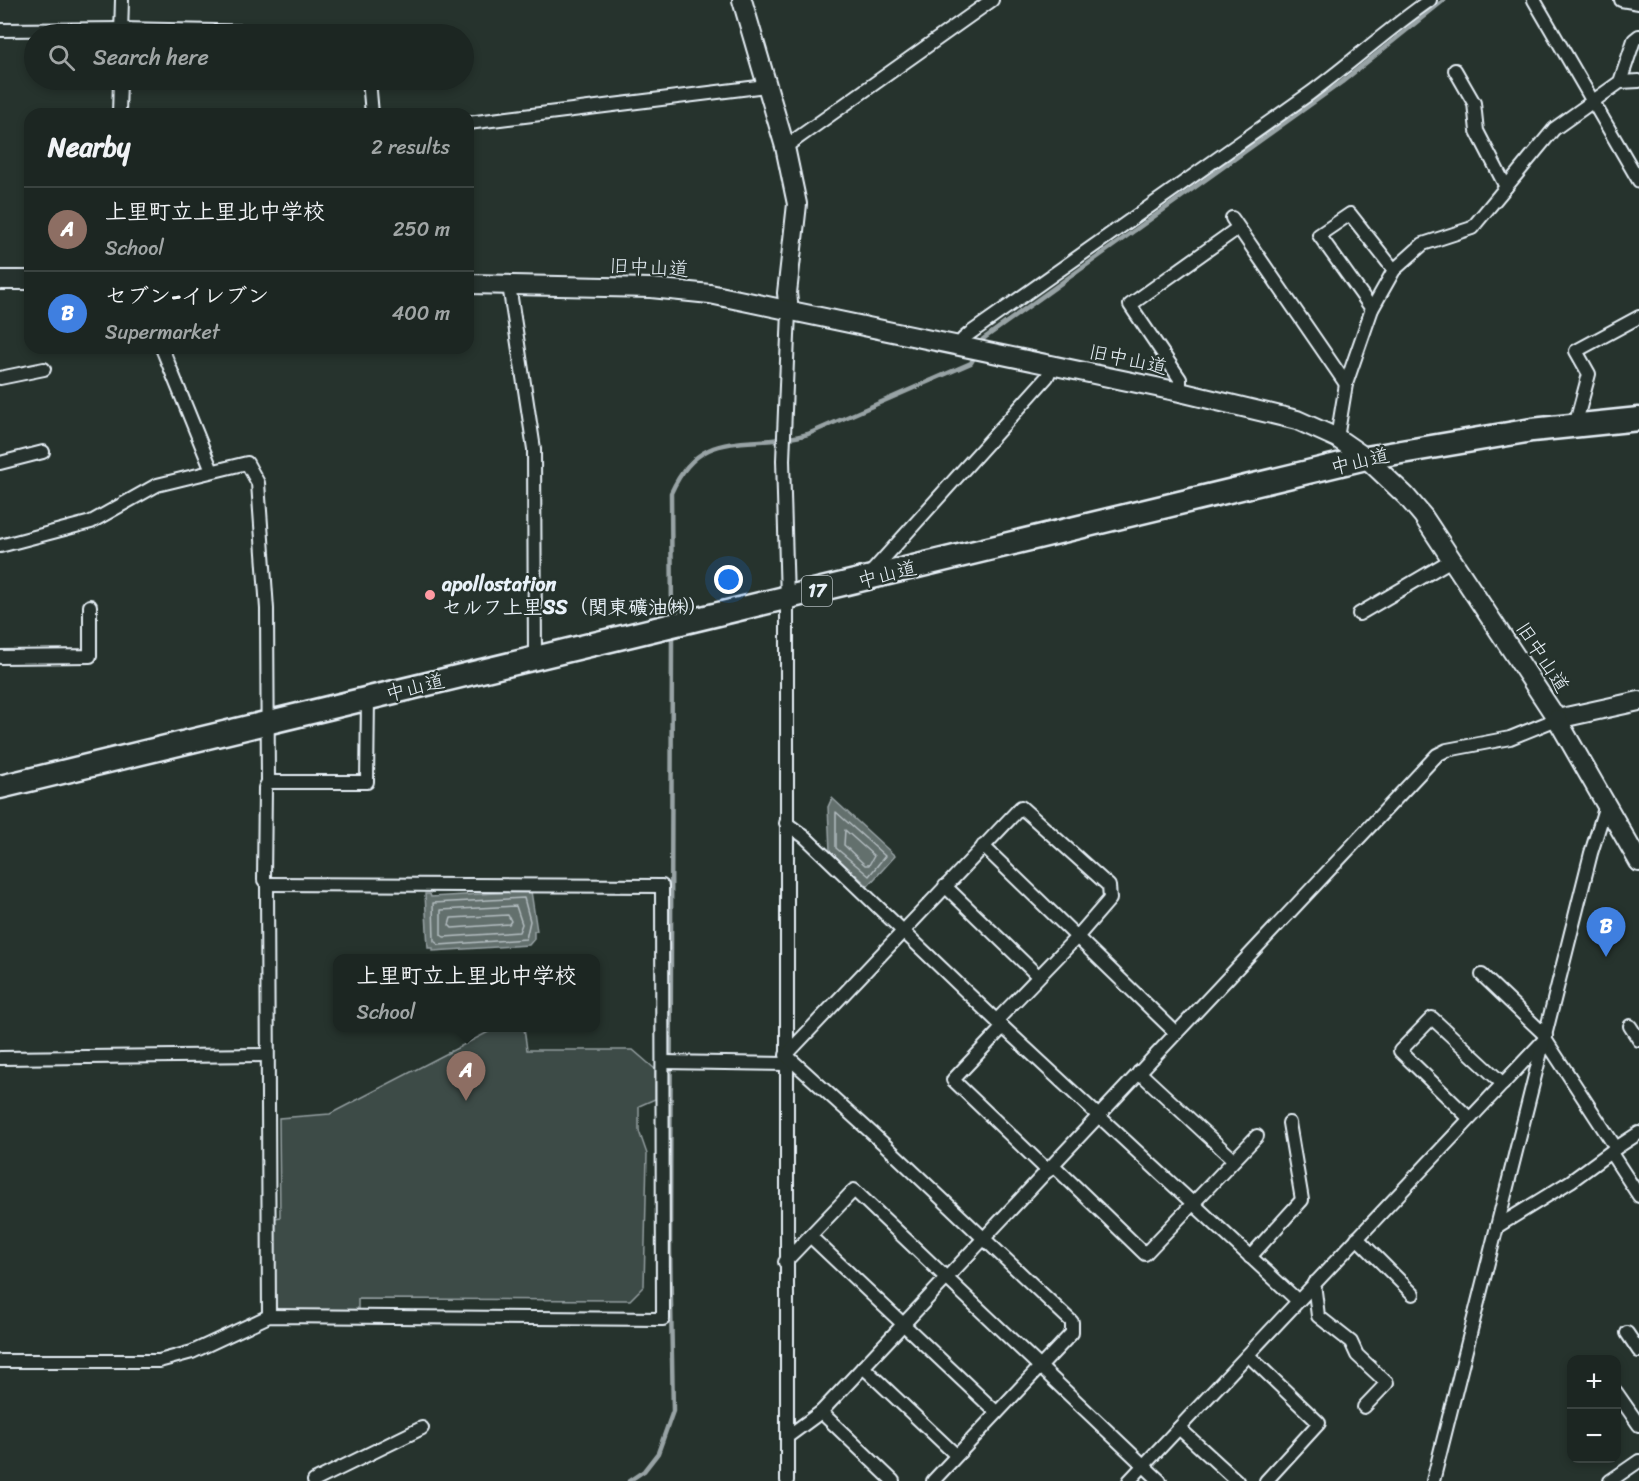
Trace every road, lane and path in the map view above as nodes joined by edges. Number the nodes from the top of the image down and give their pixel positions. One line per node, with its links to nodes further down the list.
1 (122, 0): 8 (street)
2 (742, 0): 15 (main road)
3 (992, 0): 22 (street)
4 (1430, 0): 33 (street)
5 (1534, 0): 18 (street)
6 (1621, 0): 7 (street)
7 (1639, 3)
8 (121, 24)
9 (0, 30): 10 (street)
10 (24, 30)
11 (1639, 36): 14 (street)
12 (1455, 70): 24 (street)
13 (1639, 81): 14 (street)
14 (1620, 82): 18 (street)
15 (766, 86): 21 (street); 22 (main road)
16 (120, 90): 19 (street)
17 (370, 90): 20 (street)
18 (1593, 102): 23 (street); 24 (street)
19 (119, 108)
20 (371, 108)
21 (474, 122)
22 (785, 147): 31 (main road)
23 (1639, 181)
24 (1506, 187): 25 (street)
25 (1394, 270): 30 (street); 30 (street)
26 (0, 280): 27 (main road)
27 (24, 280)
28 (474, 284): 29 (main road, 旧中山道)
29 (509, 285): 31 (main road, 旧中山道); 54 (street)
30 (1372, 309): 38 (street)
31 (789, 311): 33 (main road, 旧中山道); 50 (street)
32 (1639, 316): 41 (street)
33 (972, 349): 35 (main road, 旧中山道)
34 (164, 354): 46 (street)
35 (1052, 366): 39 (main road, 旧中山道); 49 (street)
36 (44, 369): 37 (street)
37 (0, 378)
38 (1346, 384): 39 (street); 42 (street)
39 (1180, 392): 42 (main road, 旧中山道)
40 (1639, 418): 41 (highway, 中山道 / 17)
41 (1575, 426): 44 (highway, 中山道 / 17)
42 (1337, 438): 44 (main road, 旧中山道)
43 (43, 452): 45 (street)
44 (1366, 458): 48 (main road, 旧中山道); 49 (highway, 中山道 / 17)
45 (0, 463)
46 (212, 471): 47 (street); 58 (street)
47 (0, 546)
48 (1453, 560): 52 (street); 57 (main road, 旧中山道)
49 (865, 579): 50 (highway, 中山道 / 17)
50 (787, 599): 54 (highway, 中山道 / 17); 62 (street)
51 (90, 606): 53 (street)
52 (1359, 614)
53 (0, 657)
54 (535, 658): 55 (highway, 中山道 / 17)
55 (368, 698): 58 (highway, 中山道 / 17); 59 (street)
56 (1639, 701): 57 (main road, 旧中山道)
57 (1557, 719): 61 (main road); 73 (street)
58 (268, 723): 59 (street); 60 (highway, 中山道 / 17)
59 (268, 782): 65 (street)
60 (0, 788)
61 (1606, 805): 64 (main road); 74 (street)
62 (786, 823): 67 (street); 78 (street)
63 (983, 846): 66 (street); 68 (street); 68 (street)
64 (1639, 862)
65 (267, 884): 76 (street); 79 (street)
66 (945, 886): 67 (street); 70 (street)
67 (903, 931): 71 (street); 78 (street)
68 (1078, 936): 70 (street); 73 (street)
69 (1482, 975): 74 (street)
70 (1038, 976): 71 (street)
71 (1000, 1024): 82 (street); 89 (street)
72 (1630, 1026): 75 (street)
73 (1175, 1032): 80 (street)
74 (1546, 1038): 81 (street); 87 (street); 92 (street)
75 (1639, 1040)
76 (267, 1055): 77 (street); 102 (street)
77 (0, 1058)
78 (786, 1059): 79 (street); 94 (street); 97 (street)
79 (669, 1062): 102 (street)
80 (1139, 1072): 82 (street); 88 (street)
81 (1503, 1084): 83 (street); 83 (street)
82 (1099, 1116): 89 (street); 91 (street)
83 (1469, 1118): 95 (street)
84 (1289, 1123): 96 (street)
85 (1639, 1133): 87 (street)
86 (1257, 1136): 88 (street)
87 (1613, 1151): 90 (street); 92 (street)
88 (1234, 1160): 91 (street)
89 (1051, 1168): 91 (street); 94 (street)
90 (1639, 1196)
91 (1193, 1204): 96 (street)
92 (1498, 1226): 129 (street)
93 (810, 1236): 97 (street); 98 (street); 103 (street)
94 (984, 1238): 98 (street); 109 (street)
95 (1357, 1238): 99 (street); 100 (street)
96 (1250, 1257): 101 (street)
97 (786, 1262): 117 (street)
98 (947, 1277): 103 (street); 109 (street)
99 (1314, 1283): 101 (street); 111 (street)
100 (1413, 1294)
101 (1298, 1301): 106 (street)
102 (269, 1316): 107 (street)
103 (904, 1324): 108 (street); 113 (street)
104 (1627, 1333): 105 (street)
105 (1639, 1351)
106 (1248, 1355): 116 (street); 128 (street)
107 (0, 1361)
108 (863, 1367): 112 (street); 118 (street)
109 (1040, 1367): 113 (street); 120 (street)
110 (1621, 1398): 114 (street)
111 (1364, 1407)
112 (821, 1412): 117 (street); 123 (street)
113 (996, 1412): 118 (street)
114 (1639, 1425)
115 (422, 1428): 121 (street)
116 (1179, 1428): 120 (street); 127 (street)
117 (787, 1437): 122 (street)
118 (956, 1455): 124 (street)
119 (1639, 1461): 130 (street)
120 (1143, 1466): 125 (street); 126 (street)
121 (314, 1481)
122 (787, 1481)
123 (893, 1481)
124 (933, 1481)
125 (1129, 1481)
126 (1160, 1481)
127 (1237, 1481)
128 (1266, 1481)
129 (1434, 1481)
130 (1610, 1481)

